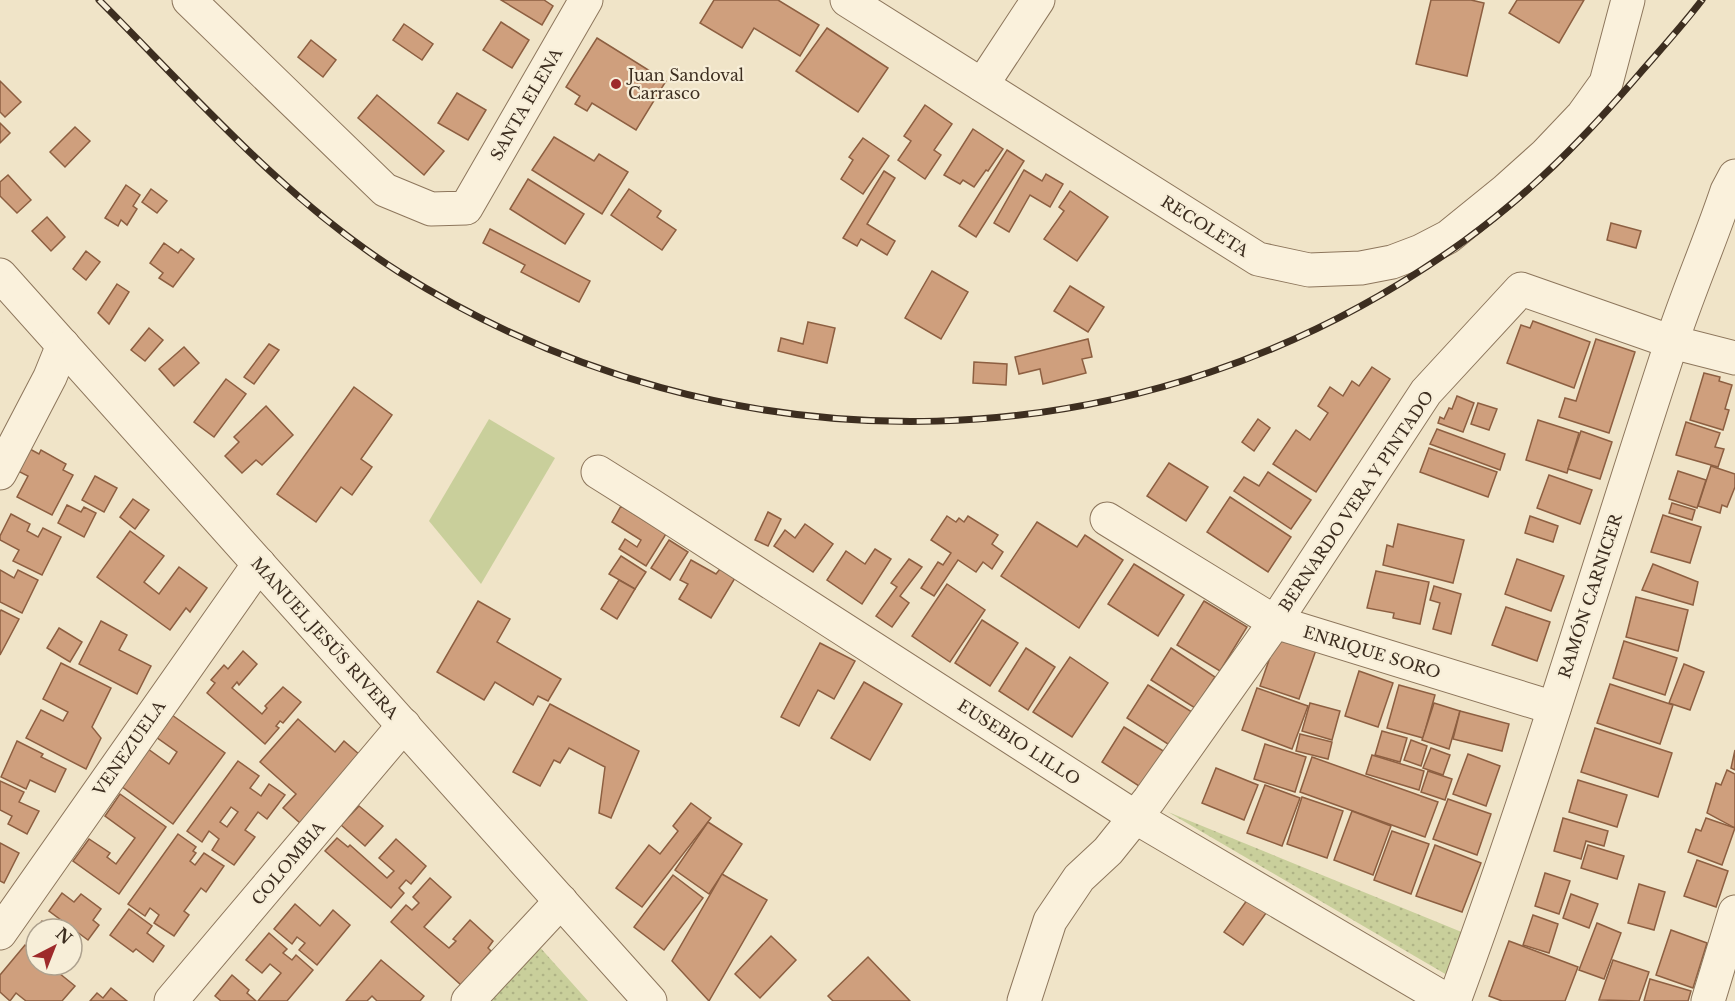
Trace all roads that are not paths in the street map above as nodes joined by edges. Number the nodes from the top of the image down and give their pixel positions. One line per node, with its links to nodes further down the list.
1 (189, 0): 2 (street, SANTA ELENA)
2 (586, 0)
3 (847, 0): 6 (street, RECOLETA)
4 (1038, 0): 6 (street)
5 (1628, 0): 6 (street, RECOLETA)
6 (982, 85)
7 (1731, 183): 8 (street, RAMÓN CARNICER); 10 (street, RAMÓN CARNICER)
8 (1735, 230)
9 (0, 275): 11 (street, MANUEL JESÚS RIVERA)
10 (1672, 342): 12 (street, BERNARDO VERA Y PINTADO); 17 (street, BERNARDO VERA Y PINTADO); 18 (street, RAMÓN CARNICER)
11 (63, 345): 14 (street); 16 (street, MANUEL JESÚS RIVERA)
12 (1735, 358)
13 (598, 472): 20 (street, EUSEBIO LILLO)
14 (0, 473)
15 (1107, 519): 17 (street, ENRIQUE SORO)
16 (259, 564): 19 (street, MANUEL JESÚS RIVERA); 23 (street, VENEZUELA)
17 (1275, 622): 18 (street, ENRIQUE SORO); 20 (street, BERNARDO VERA Y PINTADO)
18 (1554, 708): 29 (street, RAMÓN CARNICER)
19 (404, 725): 21 (street, MANUEL JESÚS RIVERA); 26 (street, COLOMBIA)
20 (1135, 817): 25 (street, EUSEBIO LILLO); 28 (street, BERNARDO VERA Y PINTADO)
21 (561, 901): 24 (street, MANUEL JESÚS RIVERA); 27 (street)
22 (1735, 912): 30 (street)
23 (0, 933)
24 (637, 996)
25 (1430, 996)
26 (171, 1001)
27 (468, 1001)
28 (1024, 1001)
29 (1454, 1001)
30 (1708, 1001)

